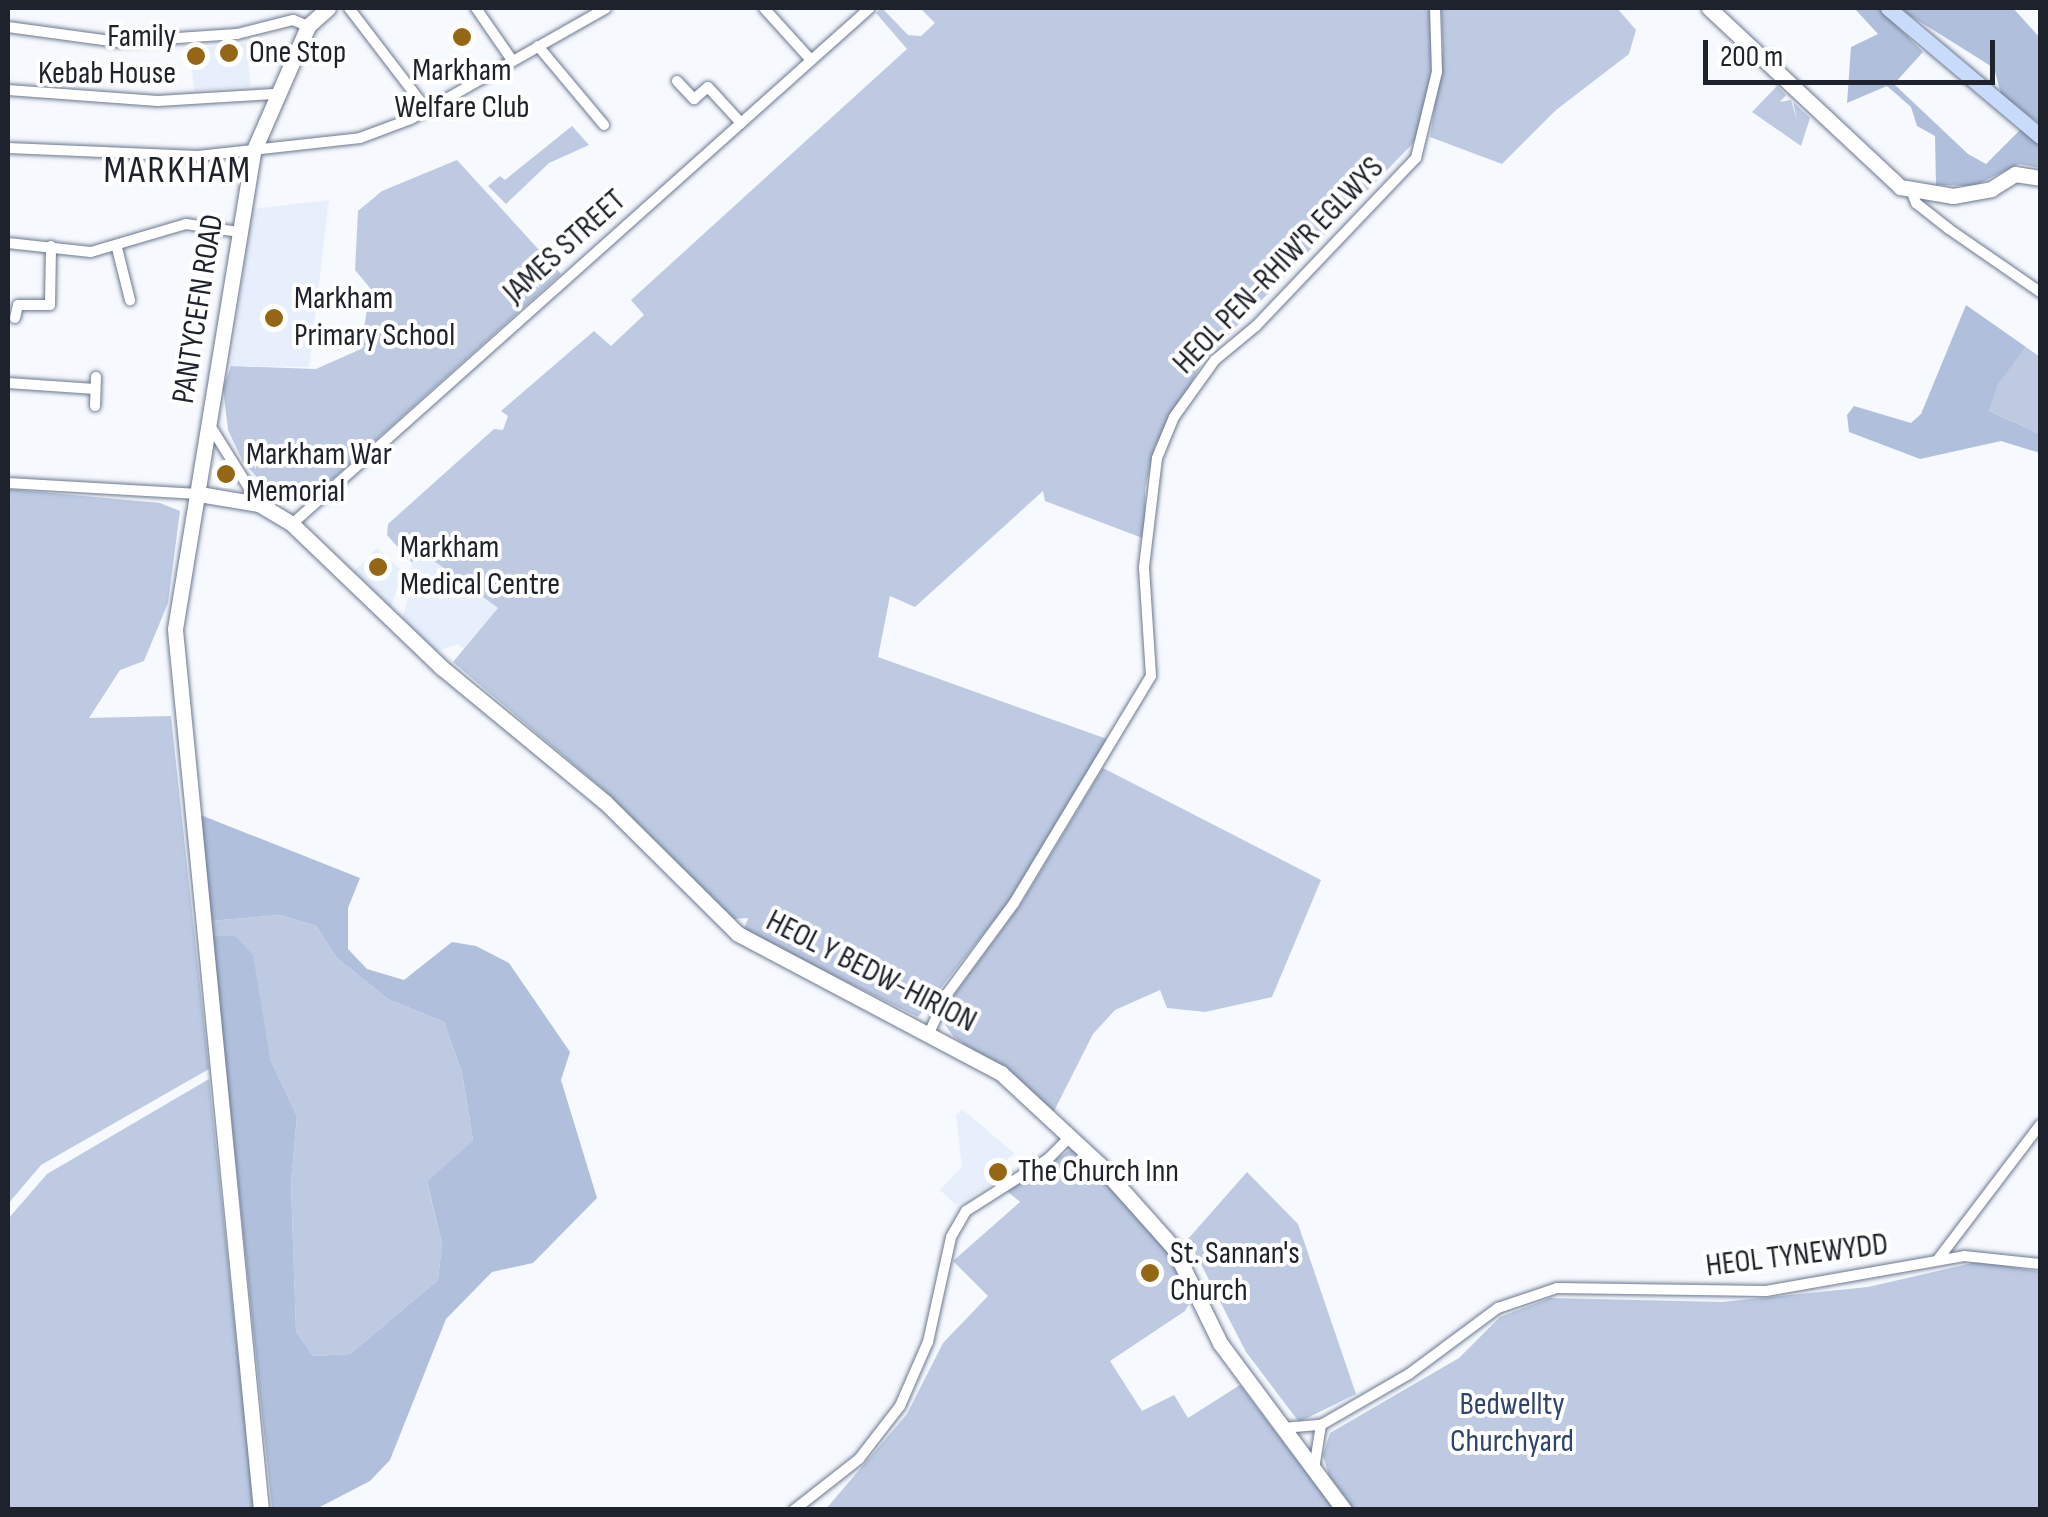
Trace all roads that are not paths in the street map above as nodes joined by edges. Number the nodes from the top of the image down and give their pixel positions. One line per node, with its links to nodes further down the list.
1 (328, 8): 11 (main road)
2 (349, 8): 18 (street)
3 (476, 8): 13 (street)
4 (606, 8): 12 (street)
5 (764, 8): 14 (street)
6 (870, 8): 14 (street, JAMES STREET)
7 (1435, 8): 40 (street, HEOL PEN-RHIW'R EGLWYS)
8 (1708, 8): 25 (main road)
9 (1888, 8): 21 (main road)
10 (8, 26): 11 (street)
11 (308, 26): 17 (main road, PANTYCEFN ROAD)
12 (538, 46): 13 (street); 20 (street)
13 (512, 60): 18 (street)
14 (811, 60): 19 (street, JAMES STREET)
15 (677, 81): 19 (street)
16 (8, 90): 17 (street)
17 (274, 94): 23 (main road, PANTYCEFN ROAD)
18 (427, 110): 23 (street)
19 (741, 123): 39 (street, JAMES STREET)
20 (604, 125)
21 (2040, 136)
22 (8, 148): 23 (street)
23 (254, 152): 26 (main road, PANTYCEFN ROAD)
24 (2040, 178): 25 (main road)
25 (1911, 190): 30 (street)
26 (238, 232): 29 (street); 35 (main road, PANTYCEFN ROAD)
27 (8, 243): 28 (street)
28 (51, 246): 29 (street); 32 (street)
29 (117, 248): 31 (street)
30 (2040, 292)
31 (130, 300)
32 (15, 318)
33 (8, 383): 34 (street)
34 (94, 406)
35 (208, 424): 37 (main road, PANTYCEFN ROAD); 38 (street)
36 (8, 484): 37 (street)
37 (199, 494): 38 (main road, HEOL Y BEDW-HIRION); 48 (main road, PANTYCEFN ROAD)
38 (259, 504): 39 (main road, HEOL Y BEDW-HIRION)
39 (292, 524): 40 (main road, HEOL Y BEDW-HIRION)
40 (930, 1031): 42 (main road, HEOL Y BEDW-HIRION)
41 (2040, 1125): 43 (street)
42 (1070, 1137): 46 (main road, HEOL Y BEDW-HIRION); 49 (street)
43 (1938, 1259): 44 (street, HEOL TYNEWYDD); 45 (street, HEOL TYNEWYDD)
44 (2040, 1264)
45 (1321, 1425): 46 (street); 47 (street)
46 (1284, 1428): 47 (main road, HEOL Y BEDW-HIRION)
47 (1314, 1469): 50 (main road, HEOL Y BEDW-HIRION)
48 (261, 1510)
49 (794, 1510)
50 (1344, 1510)

